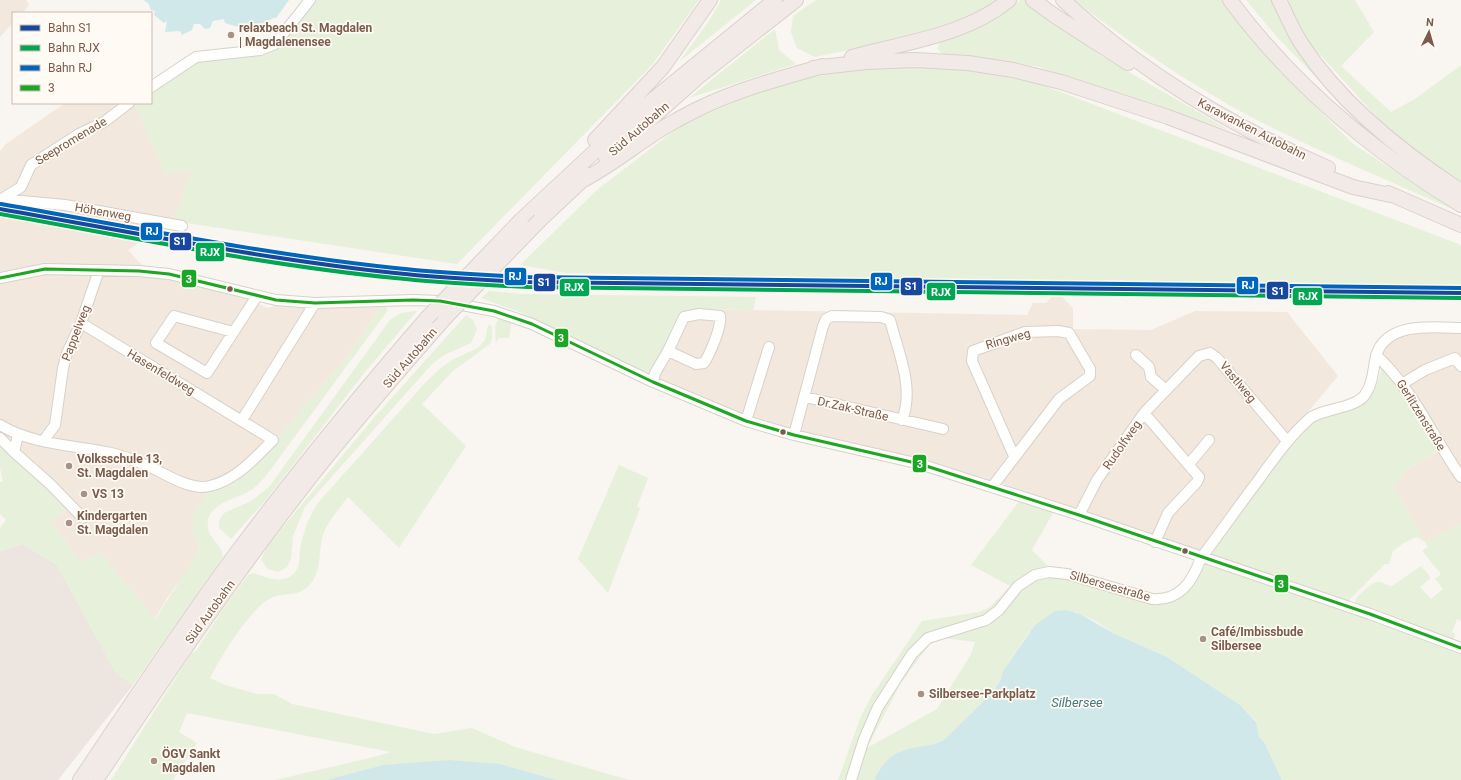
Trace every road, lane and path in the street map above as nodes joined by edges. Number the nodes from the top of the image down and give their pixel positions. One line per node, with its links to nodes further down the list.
1 (310, 0): 11 (street)
2 (710, 0): 14 (highway)
3 (775, 0): 14 (highway, Süd Autobahn)
4 (796, 0): 15 (highway, Süd Autobahn)
5 (1033, 0): 12 (highway)
6 (1063, 0): 12 (highway, Karawanken Autobahn)
7 (1230, 0): 19 (highway)
8 (1279, 0): 16 (highway)
9 (1006, 3): 10 (highway)
10 (813, 68): 15 (highway); 17 (highway)
11 (152, 86)
12 (1185, 94): 17 (highway, Karawanken Autobahn)
13 (128, 104): 18 (street, Seepromenade)
14 (566, 178): 60 (highway, Süd Autobahn, bridge)
15 (582, 181): 61 (highway, Süd Autobahn, bridge)
16 (1461, 191)
17 (1395, 196): 21 (highway, Karawanken Autobahn)
18 (1, 199): 20 (street, Höhenweg)
19 (1461, 205)
20 (182, 226)
21 (1461, 226)
22 (99, 270): 23 (street); 24 (street); 26 (street, Pappelweg)
23 (0, 278)
24 (257, 296): 25 (street); 28 (street)
25 (315, 303): 34 (street); 39 (street)
26 (81, 323): 39 (street, Hasenfeldweg); 47 (street, Pappelweg)
27 (1461, 328): 32 (street, Silberseestraße)
28 (233, 332): 28 (street)
29 (769, 347): 41 (street)
30 (668, 351): 30 (street); 34 (street)
31 (1136, 355): 36 (street)
32 (1376, 355): 35 (street, Gerlitzenstraße); 49 (street, Silberseestraße)
33 (1461, 366): 35 (street)
34 (653, 382): 41 (street)
35 (1402, 384): 53 (street, Gerlitzenstraße)
36 (1166, 390): 38 (street, Vastlweg); 49 (street, Vastlweg)
37 (805, 397): 40 (street, Dr.Zak-Straße); 40 (street, Dr.Zak-Straße); 45 (street, Dr.Zak-Straße)
38 (1144, 413): 52 (street, Rudolfweg); 55 (street, Rudolfweg)
39 (242, 420): 47 (street, Hasenfeldweg)
40 (902, 420): 43 (street, Dr.Zak-Straße)
41 (746, 421): 45 (street)
42 (0, 425): 44 (street)
43 (943, 429)
44 (18, 435): 47 (street); 50 (street)
45 (794, 435): 54 (street)
46 (0, 438): 50 (street)
47 (44, 440)
48 (1209, 440): 52 (street)
49 (1287, 441): 58 (street, Silberseestraße)
50 (14, 452): 56 (street)
51 (1014, 456): 51 (street, Ringweg); 54 (street, Ringweg)
52 (1189, 464): 57 (street, Rudolfweg)
53 (1461, 477)
54 (992, 487): 55 (street)
55 (1079, 515): 57 (street)
56 (84, 518)
57 (1155, 542): 58 (street)
58 (1201, 558): 59 (street); 62 (street, Silberseestraße)
59 (1461, 648)
60 (80, 780)
61 (96, 780)
62 (851, 780)

